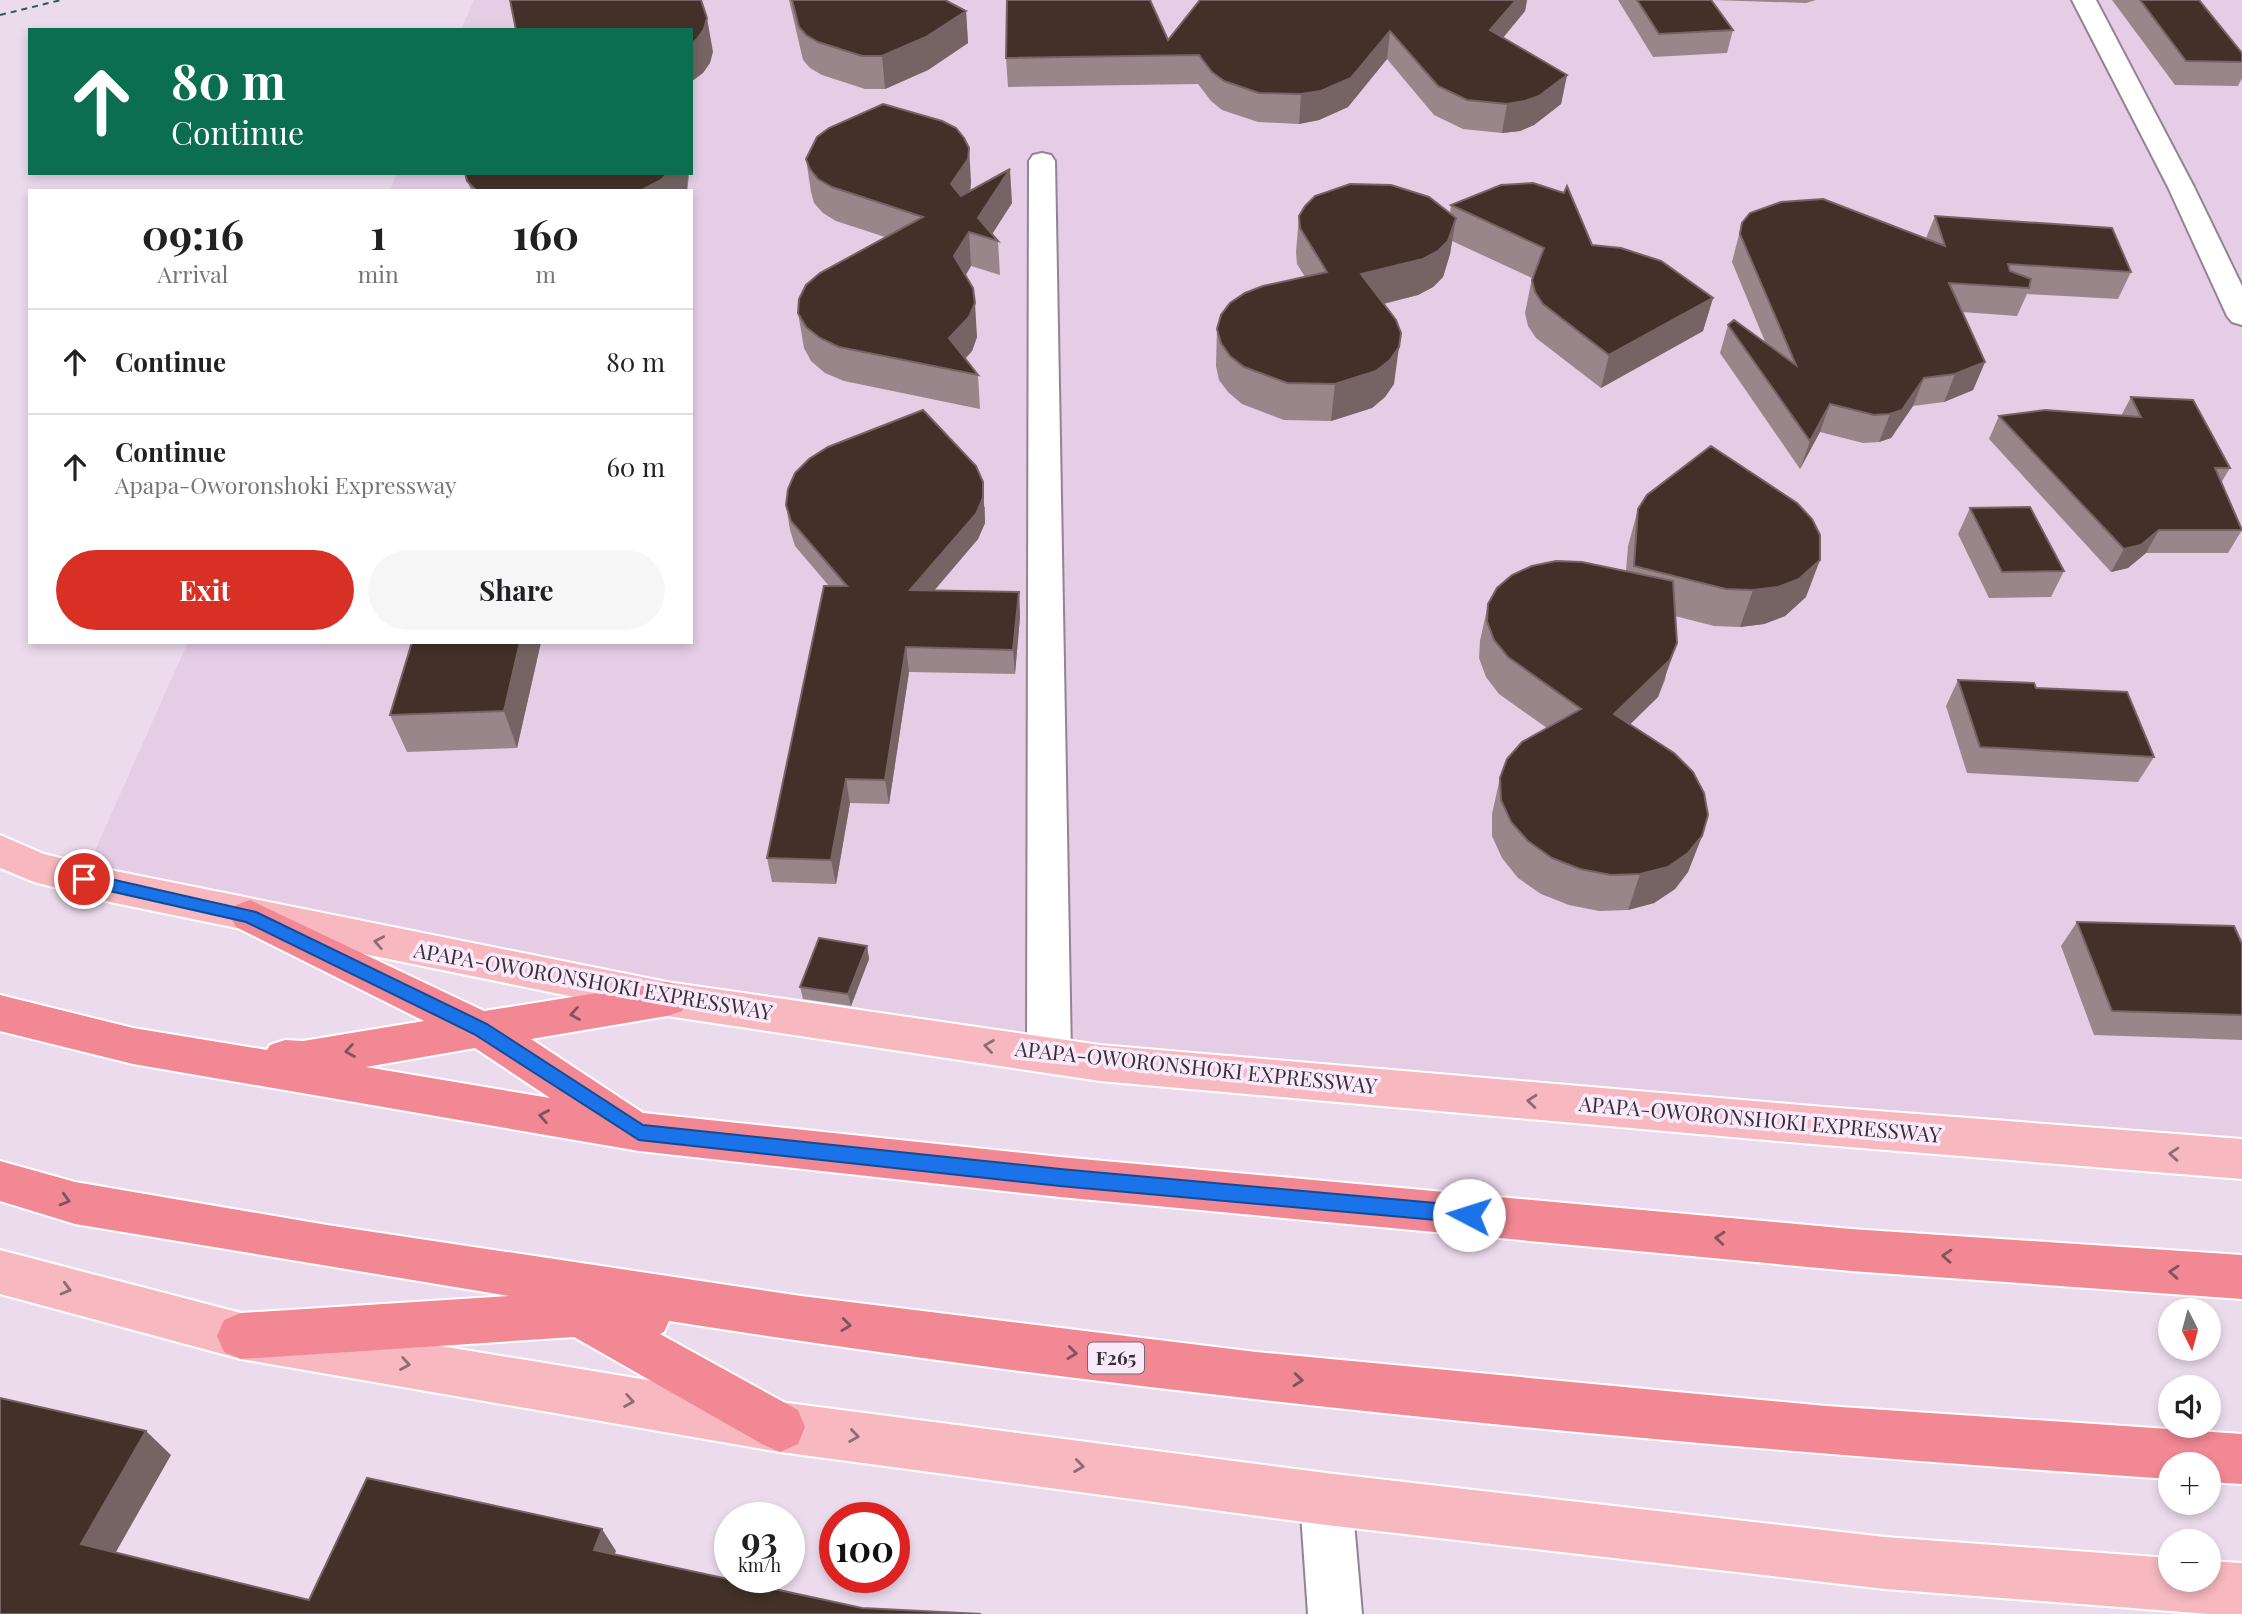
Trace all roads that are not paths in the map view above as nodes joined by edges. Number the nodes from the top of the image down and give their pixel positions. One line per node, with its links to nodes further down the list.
1 (2084, 0): 3 (street)
2 (1042, 161): 10 (street)
3 (2242, 316)
4 (0, 850): 5 (main road, APAPA-OWORONSHOKI EXPRESSWAY)
5 (250, 916): 6 (main road, APAPA-OWORONSHOKI EXPRESSWAY, one-way to 5); 8 (highway)
6 (667, 999): 8 (highway, one-way to 8); 10 (main road, APAPA-OWORONSHOKI EXPRESSWAY, one-way to 6)
7 (0, 1013): 9 (highway)
8 (480, 1029): 9 (highway, one-way to 9); 11 (highway)
9 (133, 1046): 11 (highway, one-way to 9)
10 (1049, 1055): 12 (main road, APAPA-OWORONSHOKI EXPRESSWAY, one-way to 10)
11 (639, 1132): 16 (highway, one-way to 11)
12 (2242, 1159)
13 (0, 1181): 14 (highway, F265, one-way to 14)
14 (327, 1246): 17 (highway); 18 (highway, F265)
15 (0, 1272): 19 (main road, one-way to 19)
16 (2242, 1277)
17 (578, 1314): 18 (highway); 19 (highway); 20 (highway)
18 (802, 1320): 21 (highway, F265, one-way to 21)
19 (241, 1336): 20 (main road, one-way to 20)
20 (779, 1427): 22 (main road, one-way to 22)
21 (2242, 1459)
22 (1326, 1499): 23 (main road); 24 (street)
23 (2242, 1590)
24 (1335, 1614)

